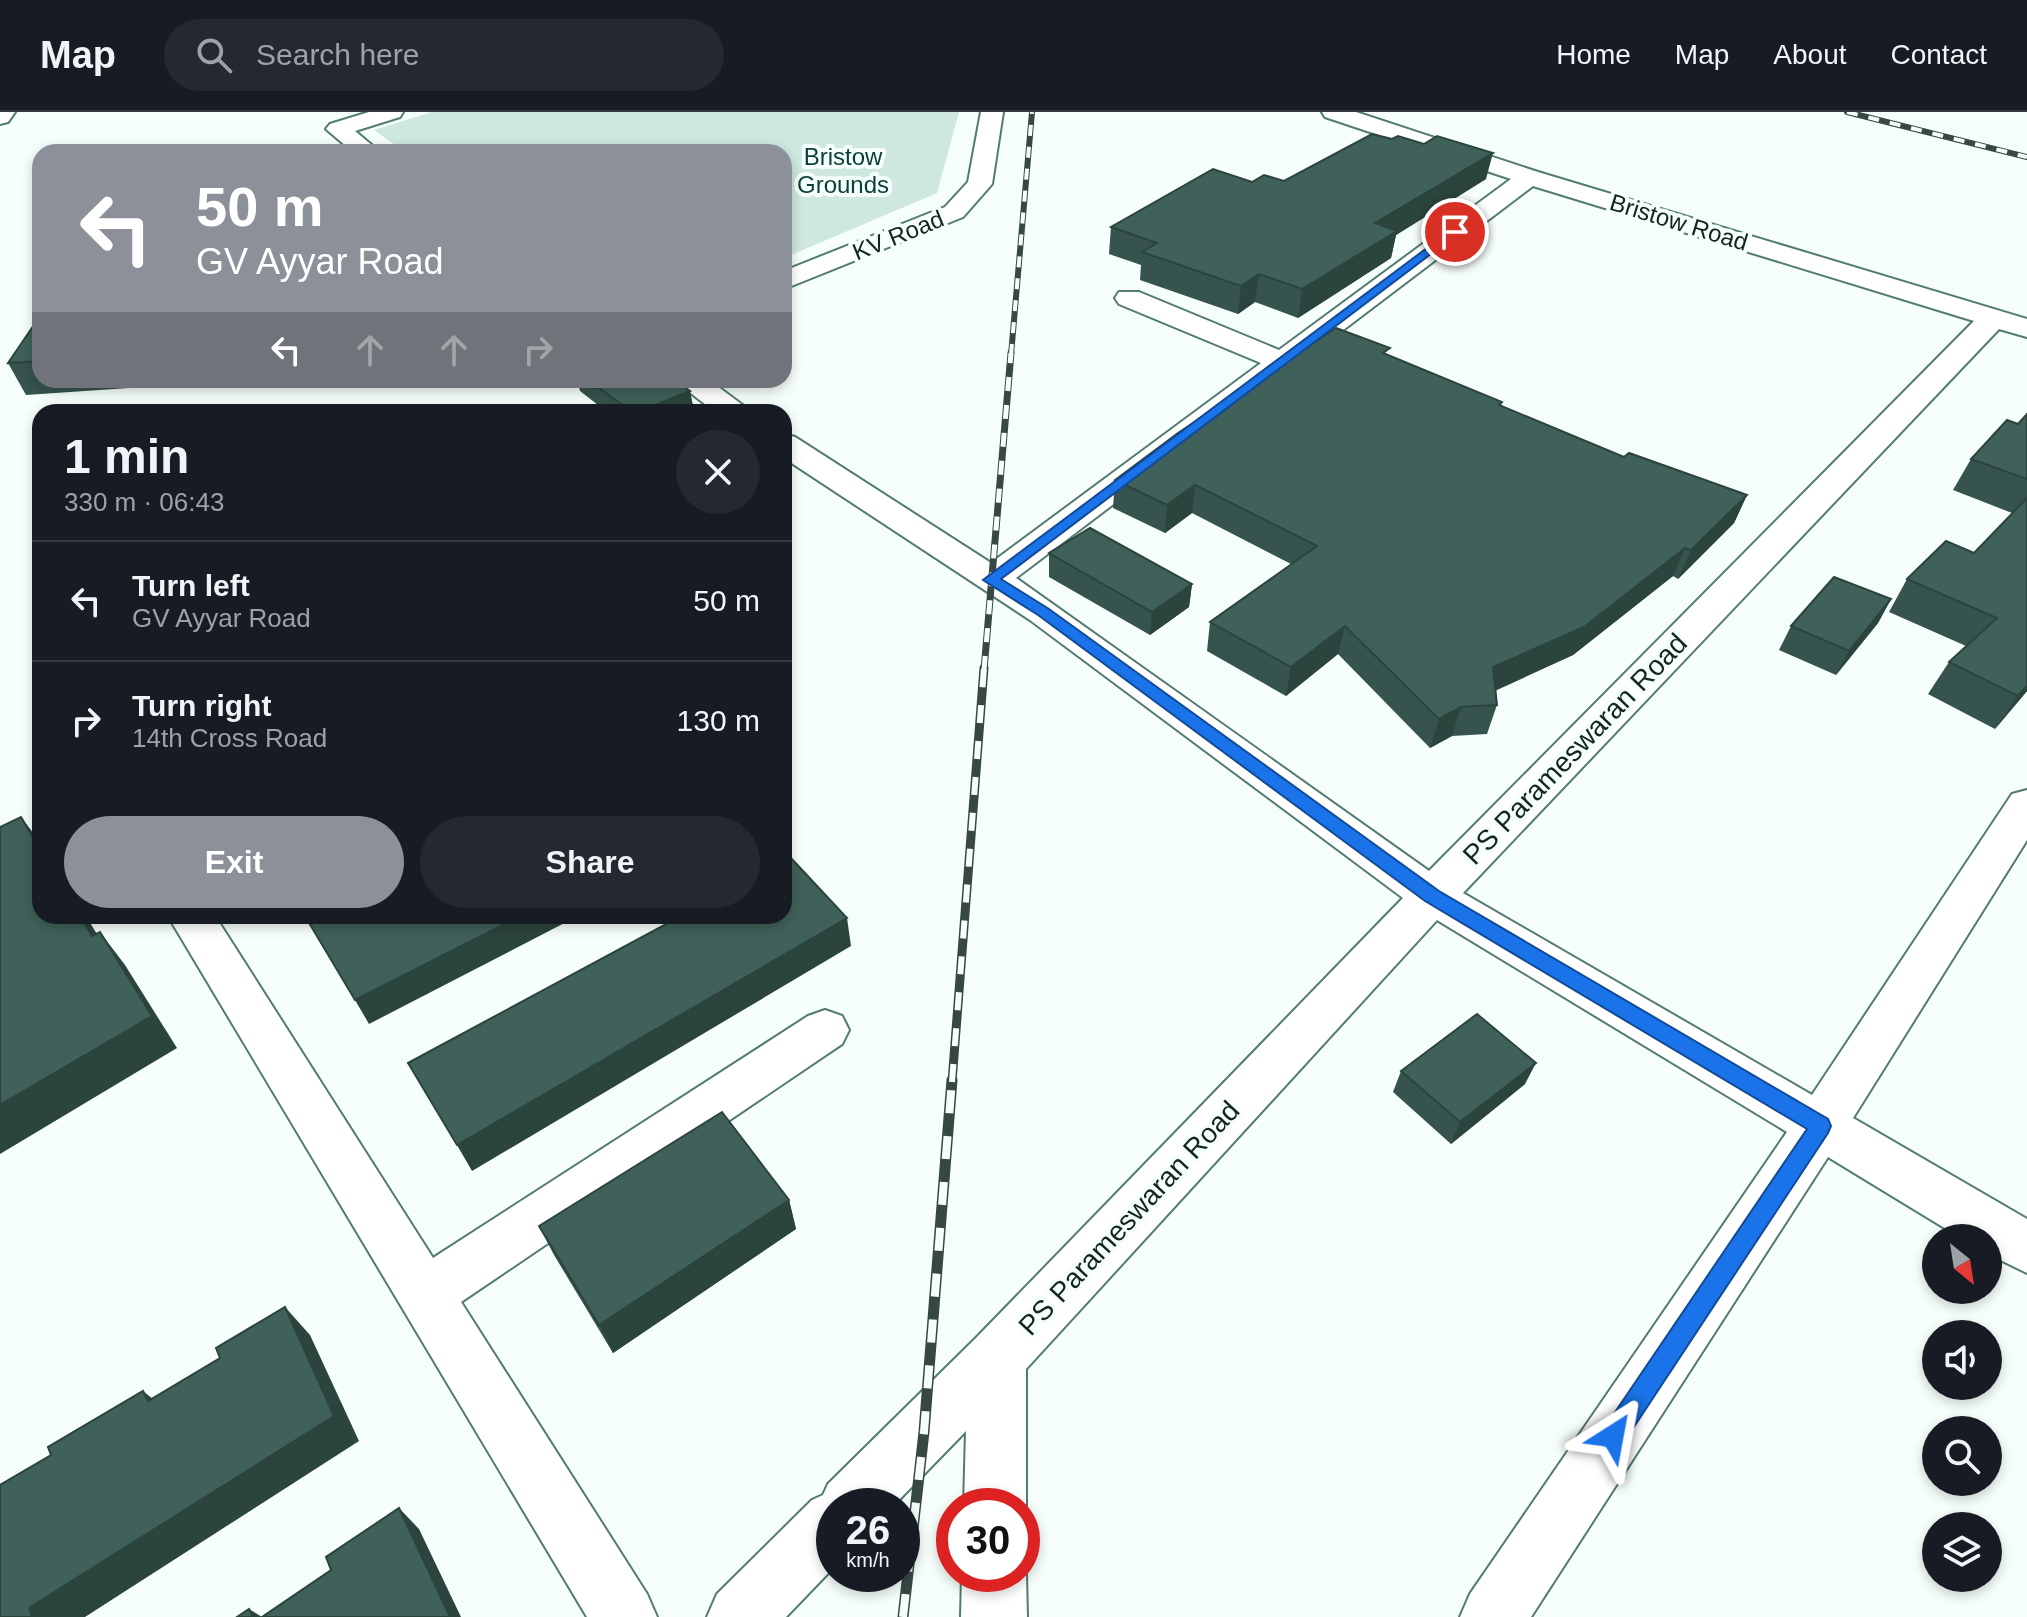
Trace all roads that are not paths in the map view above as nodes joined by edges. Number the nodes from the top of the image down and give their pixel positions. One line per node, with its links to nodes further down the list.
1 (4, 112): 5 (street)
2 (392, 112): 6 (street)
3 (992, 112): 8 (street, KV Road)
4 (1333, 112): 7 (street, Bristow Road)
5 (0, 117)
6 (358, 144)
7 (1529, 177): 10 (street, Bristow Road); 11 (street)
8 (792, 278)
9 (1129, 298): 11 (street)
10 (2010, 323): 17 (street, PS Parameswaran Road)
11 (1281, 361): 15 (street)
12 (701, 388): 13 (street)
13 (724, 404)
14 (792, 449): 15 (street)
15 (991, 580): 17 (street)
16 (2027, 805): 20 (street)
17 (1432, 896): 20 (street); 23 (street, PS Parameswaran Road)
18 (196, 924): 22 (street)
19 (825, 1030): 22 (street)
20 (1820, 1126): 21 (street); 31 (street)
21 (2027, 1248)
22 (427, 1293): 28 (street)
23 (997, 1358): 24 (street, PS Parameswaran Road); 25 (street)
24 (868, 1488)
25 (995, 1488)
26 (816, 1540): 29 (street)
27 (994, 1592): 30 (street)
28 (624, 1617)
29 (740, 1617)
30 (994, 1617)
31 (1493, 1617)

